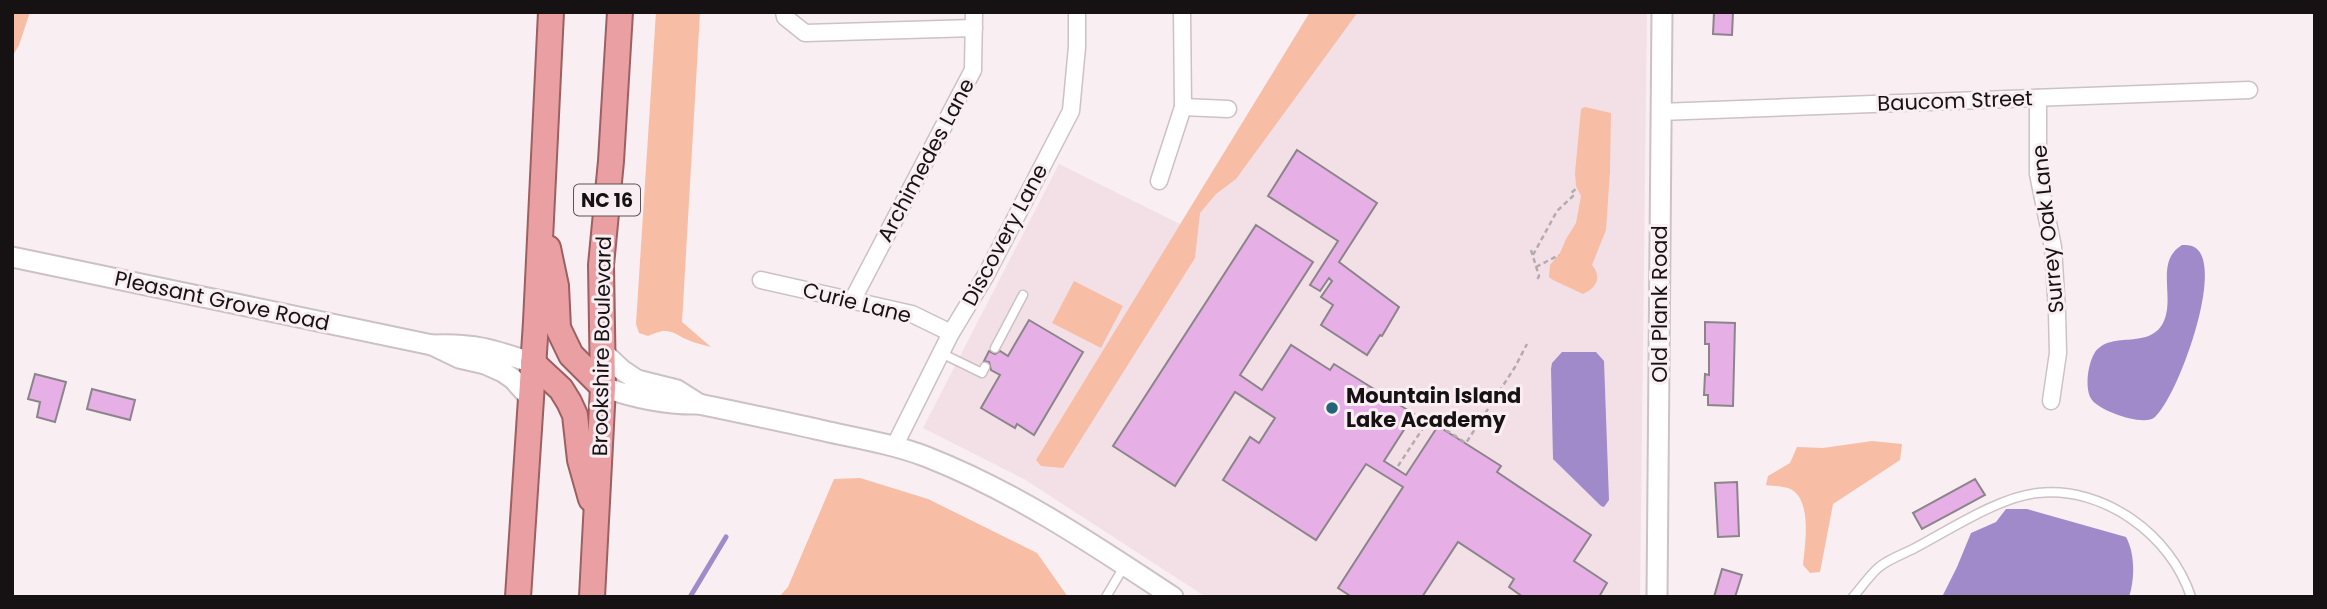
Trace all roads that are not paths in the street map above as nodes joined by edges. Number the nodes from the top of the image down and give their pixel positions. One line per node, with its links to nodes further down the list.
1 (551, 12): 14 (highway)
2 (620, 12): 22 (highway, Brookshire Boulevard / NC 16)
3 (784, 12): 7 (street)
4 (1077, 12): 19 (street, Discovery Lane)
5 (1182, 12): 10 (street)
6 (1662, 12): 12 (street, Old Plank Road)
7 (974, 20): 18 (street, Archimedes Lane)
8 (2249, 90): 9 (street, Baucom Street)
9 (2038, 98): 12 (street, Baucom Street); 28 (street, Surrey Oak Lane)
10 (1183, 107): 11 (street); 13 (street)
11 (1228, 109)
12 (1660, 112): 37 (street, Old Plank Road)
13 (1159, 181)
14 (540, 214): 24 (highway); 26 (highway)
15 (12, 257): 20 (street, Pleasant Grove Road)
16 (761, 280): 18 (street, Curie Lane)
17 (1023, 295): 21 (lane)
18 (852, 301): 19 (street, Curie Lane)
19 (951, 333): 23 (street, Discovery Lane)
20 (432, 345): 24 (street, Pleasant Grove Road); 27 (street, Pleasant Grove Road)
21 (995, 348)
22 (603, 352): 26 (highway, Brookshire Boulevard / NC 16); 29 (street)
23 (941, 353): 25 (lane); 30 (street, Discovery Lane)
24 (533, 363): 27 (highway); 31 (highway)
25 (985, 366)
26 (603, 387): 29 (street); 31 (highway, Brookshire Boulevard / NC 16)
27 (531, 399): 33 (highway)
28 (2051, 401)
29 (699, 404): 30 (street)
30 (894, 447): 32 (street)
31 (596, 517): 34 (highway, Brookshire Boulevard / NC 16)
32 (1125, 565): 35 (lane); 36 (street)
33 (519, 597)
34 (592, 597)
35 (1106, 597)
36 (1173, 597)
37 (1657, 597)
38 (1853, 597): 39 (lane)
39 (2191, 597)

